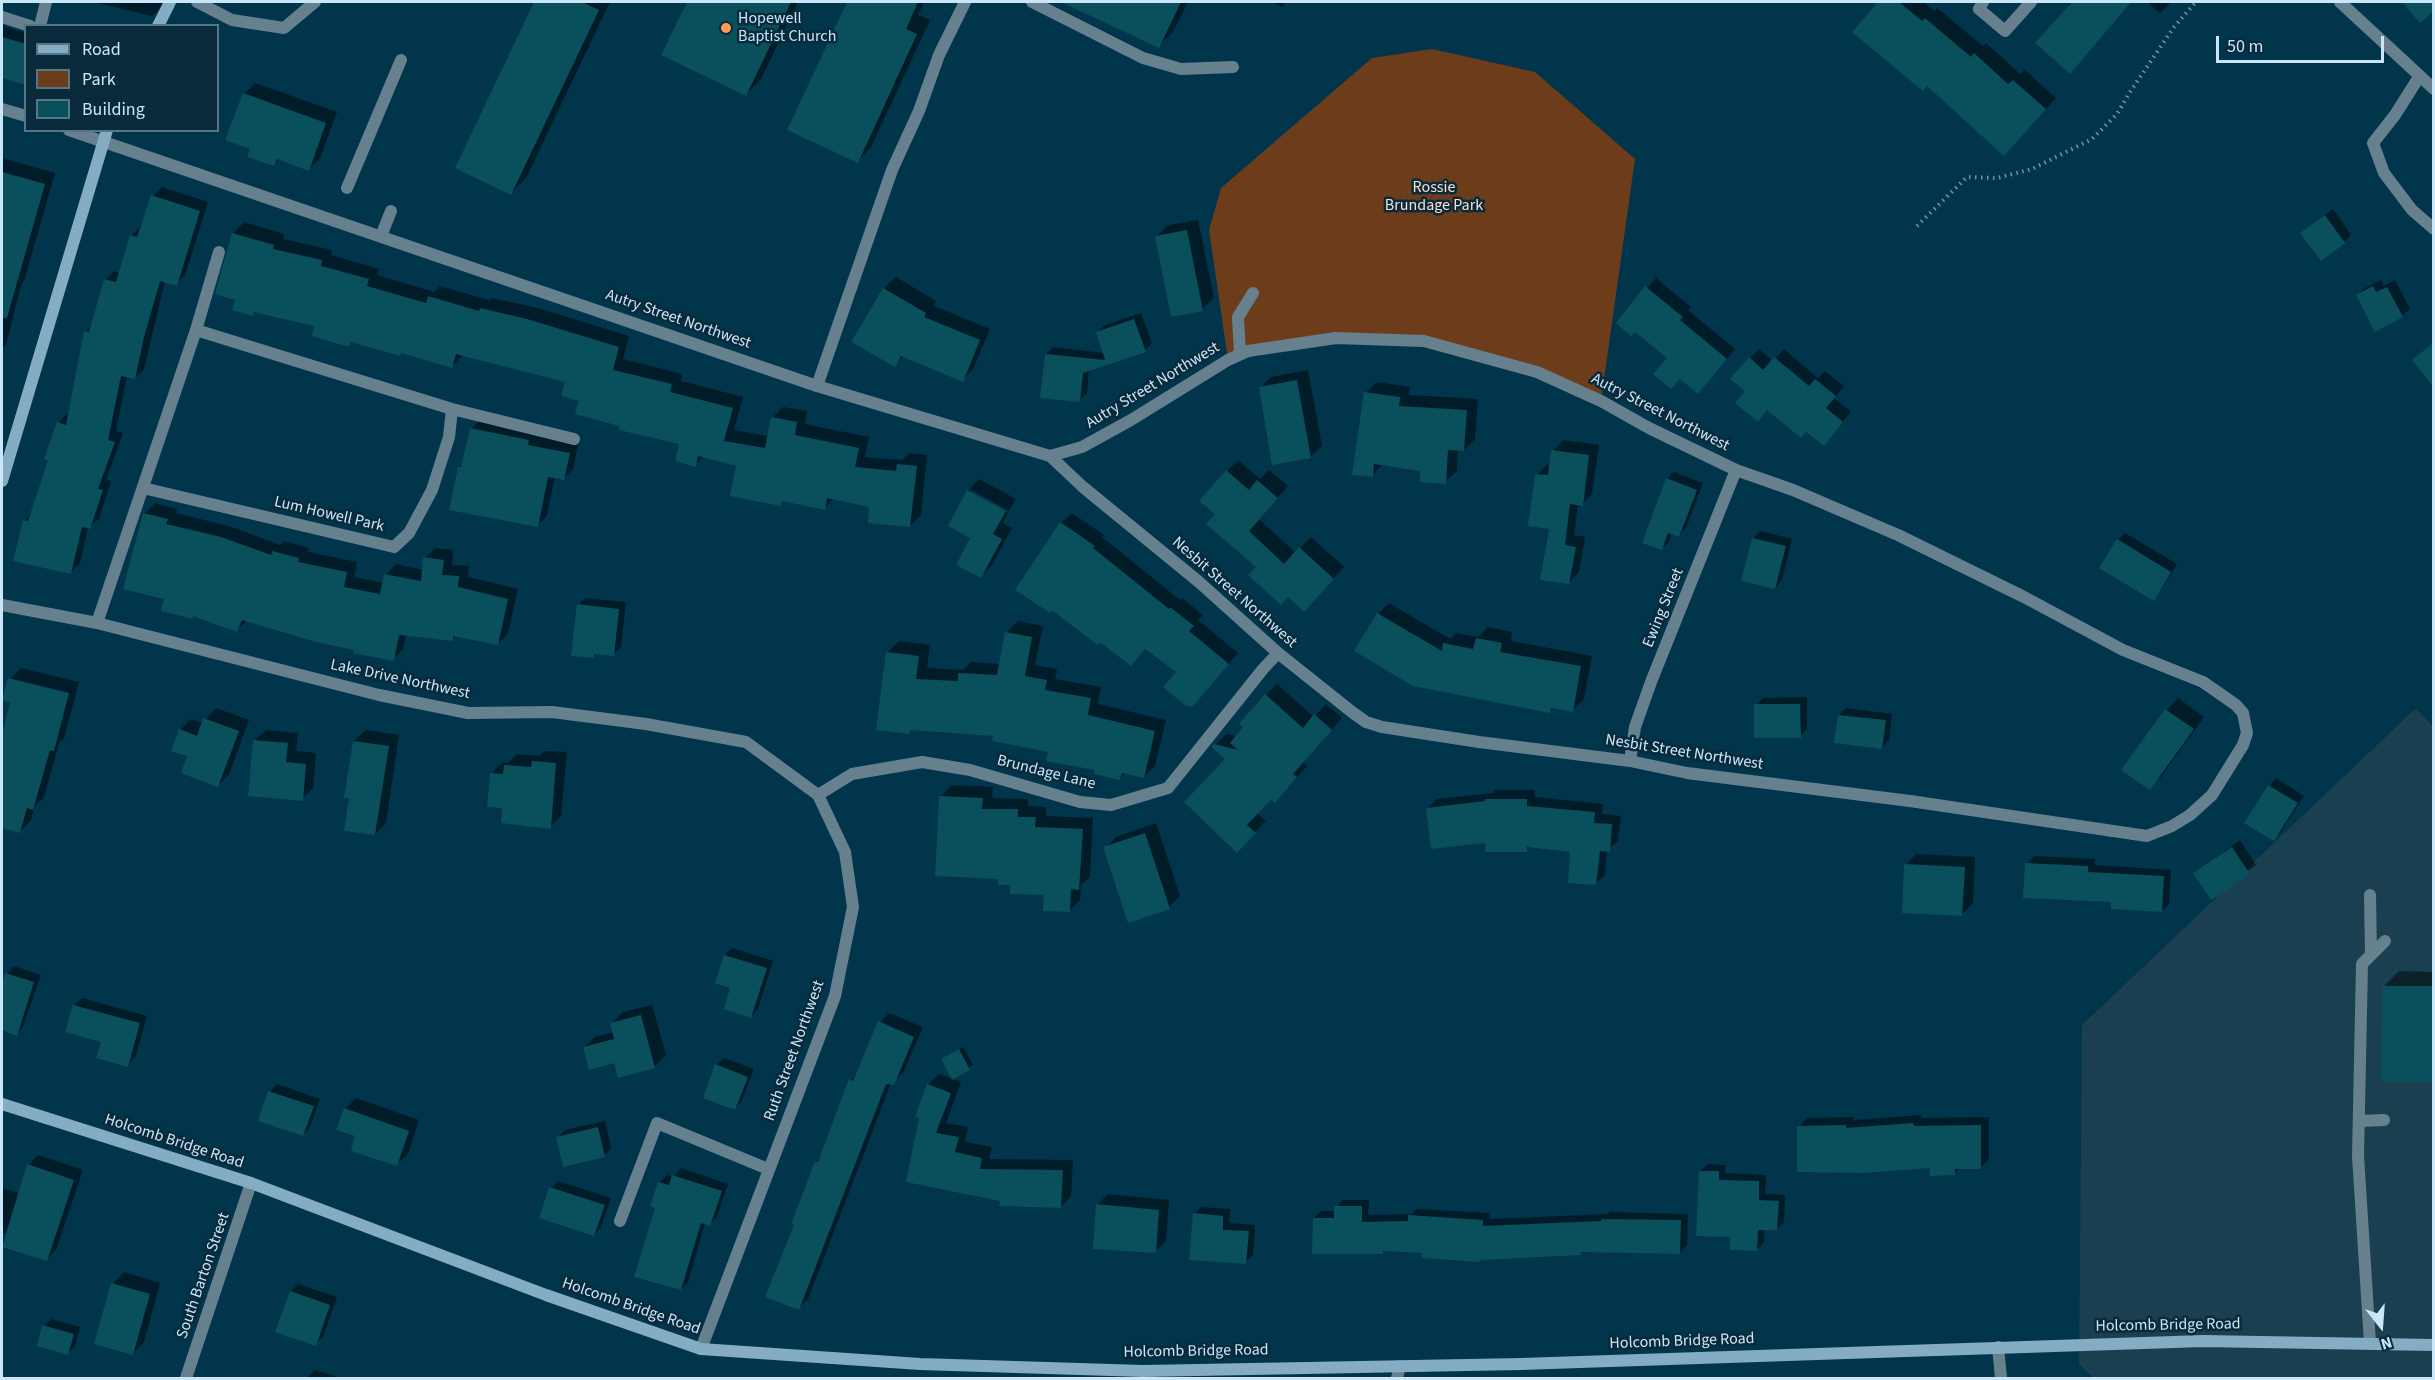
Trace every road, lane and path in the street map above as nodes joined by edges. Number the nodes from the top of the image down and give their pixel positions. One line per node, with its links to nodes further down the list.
1 (46, 2): 13 (street)
2 (170, 2): 14 (street)
3 (197, 2): 4 (street)
4 (315, 2)
5 (965, 2): 32 (street)
6 (1032, 2): 16 (street)
7 (1983, 2): 8 (street)
8 (2031, 2)
9 (2196, 2): 25 (path)
10 (2340, 2): 17 (street)
11 (2, 17): 12 (street)
12 (24, 24)
13 (40, 24)
14 (159, 24)
15 (401, 60): 23 (street)
16 (1233, 67)
17 (2419, 77): 18 (street); 26 (street)
18 (2433, 90)
19 (2, 109): 20 (street)
20 (24, 115)
21 (81, 132): 22 (street, Autry Street Northwest)
22 (105, 136): 27 (street, Autry Street Northwest); 37 (street)
23 (347, 188)
24 (391, 211): 27 (street)
25 (1917, 226)
26 (2433, 229)
27 (381, 236): 32 (street, Autry Street Northwest)
28 (219, 252): 30 (street)
29 (1253, 293): 31 (street)
30 (196, 330): 33 (street); 38 (street)
31 (1240, 354): 35 (street, Autry Street Northwest); 36 (street, Autry Street Northwest)
32 (817, 386): 35 (street, Autry Street Northwest)
33 (452, 409): 34 (street); 38 (street, Lum Howell Park)
34 (574, 439)
35 (1050, 456): 41 (street, Nesbit Street Northwest)
36 (1736, 470): 42 (street, Autry Street Northwest); 43 (street, Ewing Street)
37 (2, 481)
38 (143, 488): 40 (street)
39 (2, 605): 40 (street, Lake Drive Northwest)
40 (97, 623): 44 (street, Lake Drive Northwest)
41 (1278, 653): 43 (street, Nesbit Street Northwest); 45 (street, Brundage Lane)
42 (2164, 666): 43 (street, Nesbit Street Northwest)
43 (1630, 761)
44 (789, 773): 45 (street, Ruth Street Northwest)
45 (818, 795): 52 (street, Ruth Street Northwest)
46 (2370, 895): 48 (street)
47 (2385, 941): 48 (street)
48 (2371, 955): 50 (street)
49 (2, 1104): 53 (street, Holcomb Bridge Road)
50 (2360, 1120): 51 (street); 55 (street)
51 (2384, 1120)
52 (768, 1169): 54 (street); 58 (street, Ruth Street Northwest)
53 (251, 1184): 58 (street, Holcomb Bridge Road); 61 (street, South Barton Street)
54 (620, 1221)
55 (2370, 1343): 56 (street, Holcomb Bridge Road); 57 (street, Holcomb Bridge Road)
56 (2433, 1345)
57 (1998, 1347): 59 (street, Holcomb Bridge Road); 62 (street)
58 (701, 1349): 60 (street, Holcomb Bridge Road)
59 (1399, 1372): 60 (street, Holcomb Bridge Road)
60 (1142, 1375)
61 (186, 1378)
62 (2001, 1378)

